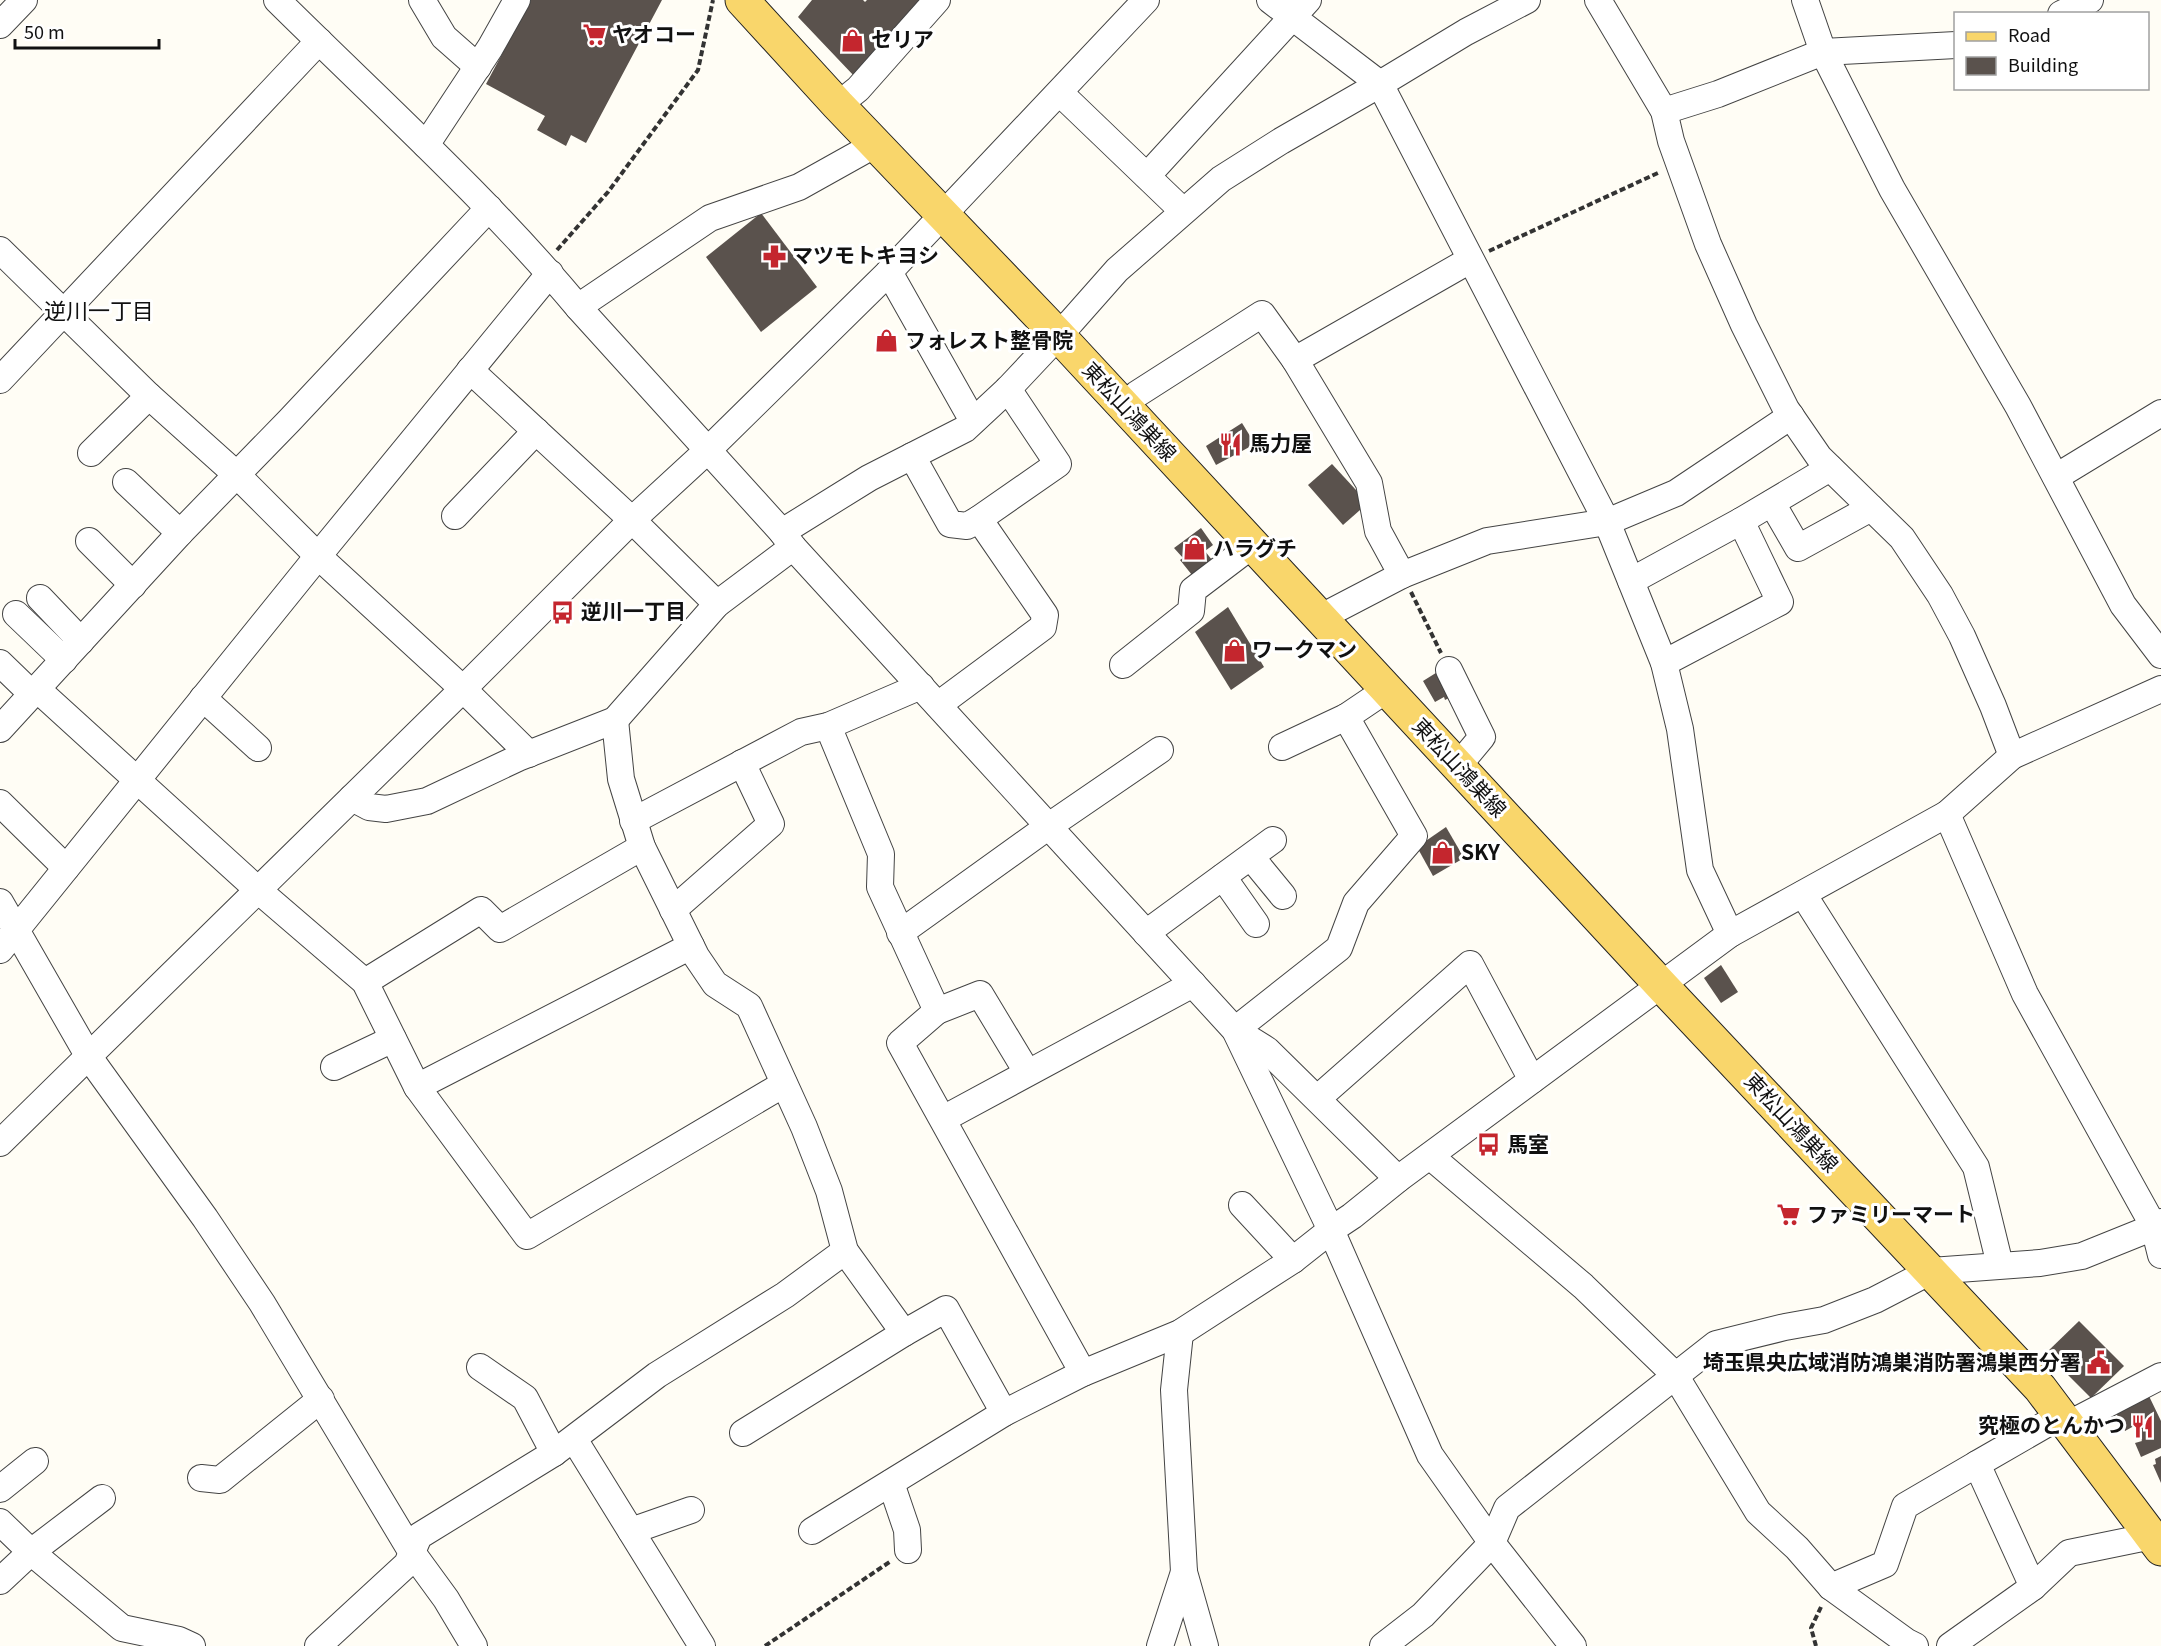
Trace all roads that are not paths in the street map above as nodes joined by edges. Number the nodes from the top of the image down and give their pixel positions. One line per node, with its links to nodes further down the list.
1 (24, 0): 15 (street)
2 (277, 0): 16 (street)
3 (422, 0): 19 (street)
4 (517, 0): 19 (street)
5 (742, 0): 22 (main road, 東松山鴻巣線)
6 (937, 0): 22 (street)
7 (1146, 0): 21 (street)
8 (1270, 0): 13 (street)
9 (1527, 0): 20 (street)
10 (1598, 0): 23 (street)
11 (1804, 0): 18 (street)
12 (2090, 0): 14 (street)
13 (1300, 8): 20 (street); 26 (street)
14 (2065, 12)
15 (0, 25)
16 (319, 41): 25 (street); 35 (street)
17 (1954, 45): 18 (street)
18 (1823, 52): 23 (street); 52 (street)
19 (478, 67): 25 (street)
20 (1380, 84): 28 (street); 31 (street)
21 (1060, 93): 26 (street); 29 (street)
22 (838, 105): 24 (main road, 東松山鴻巣線)
23 (1664, 111): 44 (street)
24 (876, 144): 29 (main road, 東松山鴻巣線); 34 (street)
25 (426, 145): 27 (street)
26 (1147, 176): 28 (street)
27 (489, 208): 32 (street); 51 (street)
28 (1184, 211): 36 (street)
29 (944, 215): 33 (street); 36 (main road, 東松山鴻巣線)
30 (0, 250): 35 (street)
31 (1470, 260): 37 (street); 59 (street)
32 (546, 270): 34 (street); 38 (street)
33 (889, 272): 45 (street); 47 (street)
34 (578, 307): 47 (street)
35 (64, 312): 39 (street); 41 (street)
36 (1058, 335): 40 (street); 42 (main road, 東松山鴻巣線)
37 (1295, 360): 42 (street); 66 (street)
38 (470, 370): 46 (street); 65 (street)
39 (0, 380)
40 (1008, 389): 45 (street); 57 (street)
41 (149, 396): 48 (street); 51 (street)
42 (1123, 406): 64 (main road, 東松山鴻巣線)
43 (2161, 412): 52 (street)
44 (1791, 416): 50 (street); 59 (street)
45 (973, 422): 49 (street)
46 (536, 431): 56 (street); 58 (street)
47 (708, 450): 58 (street); 62 (street)
48 (91, 453)
49 (912, 456): 57 (street); 62 (street)
50 (1830, 468): 54 (street); 55 (street)
51 (237, 475): 61 (street); 65 (street)
52 (2056, 477): 74 (street)
53 (126, 482): 61 (street)
54 (1772, 503): 55 (street); 60 (street)
55 (1871, 508): 95 (street)
56 (455, 516)
57 (979, 519): 86 (street)
58 (632, 520): 70 (street); 81 (street)
59 (1607, 522): 66 (street); 67 (street)
60 (1741, 522): 67 (street); 77 (street)
61 (180, 533): 68 (street)
62 (788, 539): 70 (street); 80 (street)
63 (89, 541): 68 (street)
64 (1251, 546): 72 (main road, 東松山鴻巣線); 78 (street)
65 (318, 556): 81 (street); 85 (street)
66 (1402, 575): 72 (street)
67 (1631, 581): 77 (street)
68 (133, 585): 73 (street)
69 (40, 598): 73 (street)
70 (717, 604): 88 (street)
71 (16, 615): 75 (street)
72 (1321, 621): 83 (main road, 東松山鴻巣線)
73 (81, 641): 75 (street)
74 (2161, 655)
75 (64, 660): 84 (street)
76 (0, 663): 84 (street)
77 (1664, 663): 118 (street)
78 (1123, 665)
79 (1449, 670): 97 (street)
80 (921, 686): 86 (street); 89 (street)
81 (463, 689): 94 (street); 99 (street)
82 (2161, 689): 95 (street)
83 (1386, 690): 87 (street); 97 (main road, 東松山鴻巣線)
84 (35, 692): 90 (street); 98 (street)
85 (203, 698): 92 (street); 98 (street)
86 (938, 705): 103 (street)
87 (1346, 717): 91 (street); 125 (street)
88 (615, 720): 94 (street); 102 (street)
89 (828, 726): 96 (street); 116 (street)
90 (0, 729)
91 (1282, 747)
92 (258, 748)
93 (1160, 750): 103 (street)
94 (529, 754): 99 (street)
95 (2012, 756): 101 (street)
96 (742, 763): 102 (street); 113 (street)
97 (1457, 767): 123 (main road, 東松山鴻巣線)
98 (136, 781): 107 (street); 109 (street)
99 (352, 798): 109 (street)
100 (0, 803): 107 (street)
101 (1947, 814): 110 (street); 139 (street)
102 (633, 821): 105 (street)
103 (1049, 826): 116 (street); 117 (street)
104 (1273, 840): 106 (street)
105 (642, 847): 113 (street); 121 (street)
106 (1251, 857): 108 (street); 111 (street)
107 (66, 868): 115 (street)
108 (1223, 877): 114 (street); 117 (street)
109 (258, 890): 121 (street); 127 (street)
110 (1803, 894): 118 (street); 144 (street)
111 (1283, 896)
112 (0, 902): 115 (street)
113 (673, 910): 119 (street)
114 (1256, 924)
115 (17, 929): 120 (street); 127 (street)
116 (900, 933): 124 (street)
117 (1146, 933): 122 (street)
118 (1731, 934): 123 (street)
119 (691, 946): 131 (street); 132 (street)
120 (0, 950)
121 (365, 982): 126 (street)
122 (1193, 984): 125 (street); 129 (street)
123 (1661, 985): 130 (street); 145 (main road, 東松山鴻巣線)
124 (937, 1011): 129 (street); 134 (street)
125 (1235, 1030): 133 (street); 140 (street)
126 (393, 1039): 128 (street); 132 (street)
127 (89, 1057): 135 (street); 152 (street)
128 (333, 1067)
129 (1027, 1072): 134 (street)
130 (1532, 1080): 133 (street); 136 (street)
131 (784, 1084): 132 (street); 141 (street)
132 (417, 1087)
133 (1318, 1098): 137 (street)
134 (943, 1119): 149 (street)
135 (0, 1143)
136 (1430, 1156): 137 (street); 150 (street)
137 (1398, 1179): 140 (street)
138 (1242, 1205): 143 (street)
139 (2158, 1224): 142 (street); 144 (street)
140 (1331, 1230): 143 (street); 167 (street)
141 (845, 1251): 146 (street); 156 (street)
142 (2161, 1254)
143 (1293, 1260): 147 (street)
144 (2000, 1265): 145 (street)
145 (1931, 1271): 150 (street); 154 (main road, 東松山鴻巣線)
146 (904, 1333): 153 (street); 155 (street)
147 (1180, 1333): 149 (street); 172 (street)
148 (480, 1367): 156 (street)
149 (1083, 1374): 153 (street)
150 (1675, 1376): 167 (street); 174 (street)
151 (2161, 1376): 154 (street)
152 (321, 1399): 159 (street); 169 (street)
153 (1004, 1413): 160 (street)
154 (2065, 1420): 158 (street); 168 (main road, 東松山鴻巣線)
155 (743, 1433)
156 (564, 1446): 165 (street); 169 (street)
157 (35, 1461): 161 (street)
158 (1977, 1464): 174 (street); 175 (street)
159 (201, 1478)
160 (891, 1483): 166 (street); 170 (street)
161 (0, 1489)
162 (102, 1498): 171 (street)
163 (691, 1510): 165 (street)
164 (0, 1521): 171 (street)
165 (631, 1531): 179 (street)
166 (812, 1531)
167 (1492, 1543): 182 (street); 183 (street)
168 (2156, 1543): 175 (street)
169 (411, 1551): 177 (street); 178 (street)
170 (908, 1551)
171 (31, 1552): 173 (street); 176 (street)
172 (1184, 1572): 180 (street); 181 (street)
173 (0, 1581)
174 (1831, 1587): 184 (street)
175 (2032, 1587): 185 (street)
176 (181, 1644)
177 (318, 1646)
178 (474, 1646)
179 (702, 1646)
180 (1160, 1646)
181 (1205, 1646)
182 (1383, 1646)
183 (1573, 1646)
184 (1915, 1646)
185 (1950, 1646)

